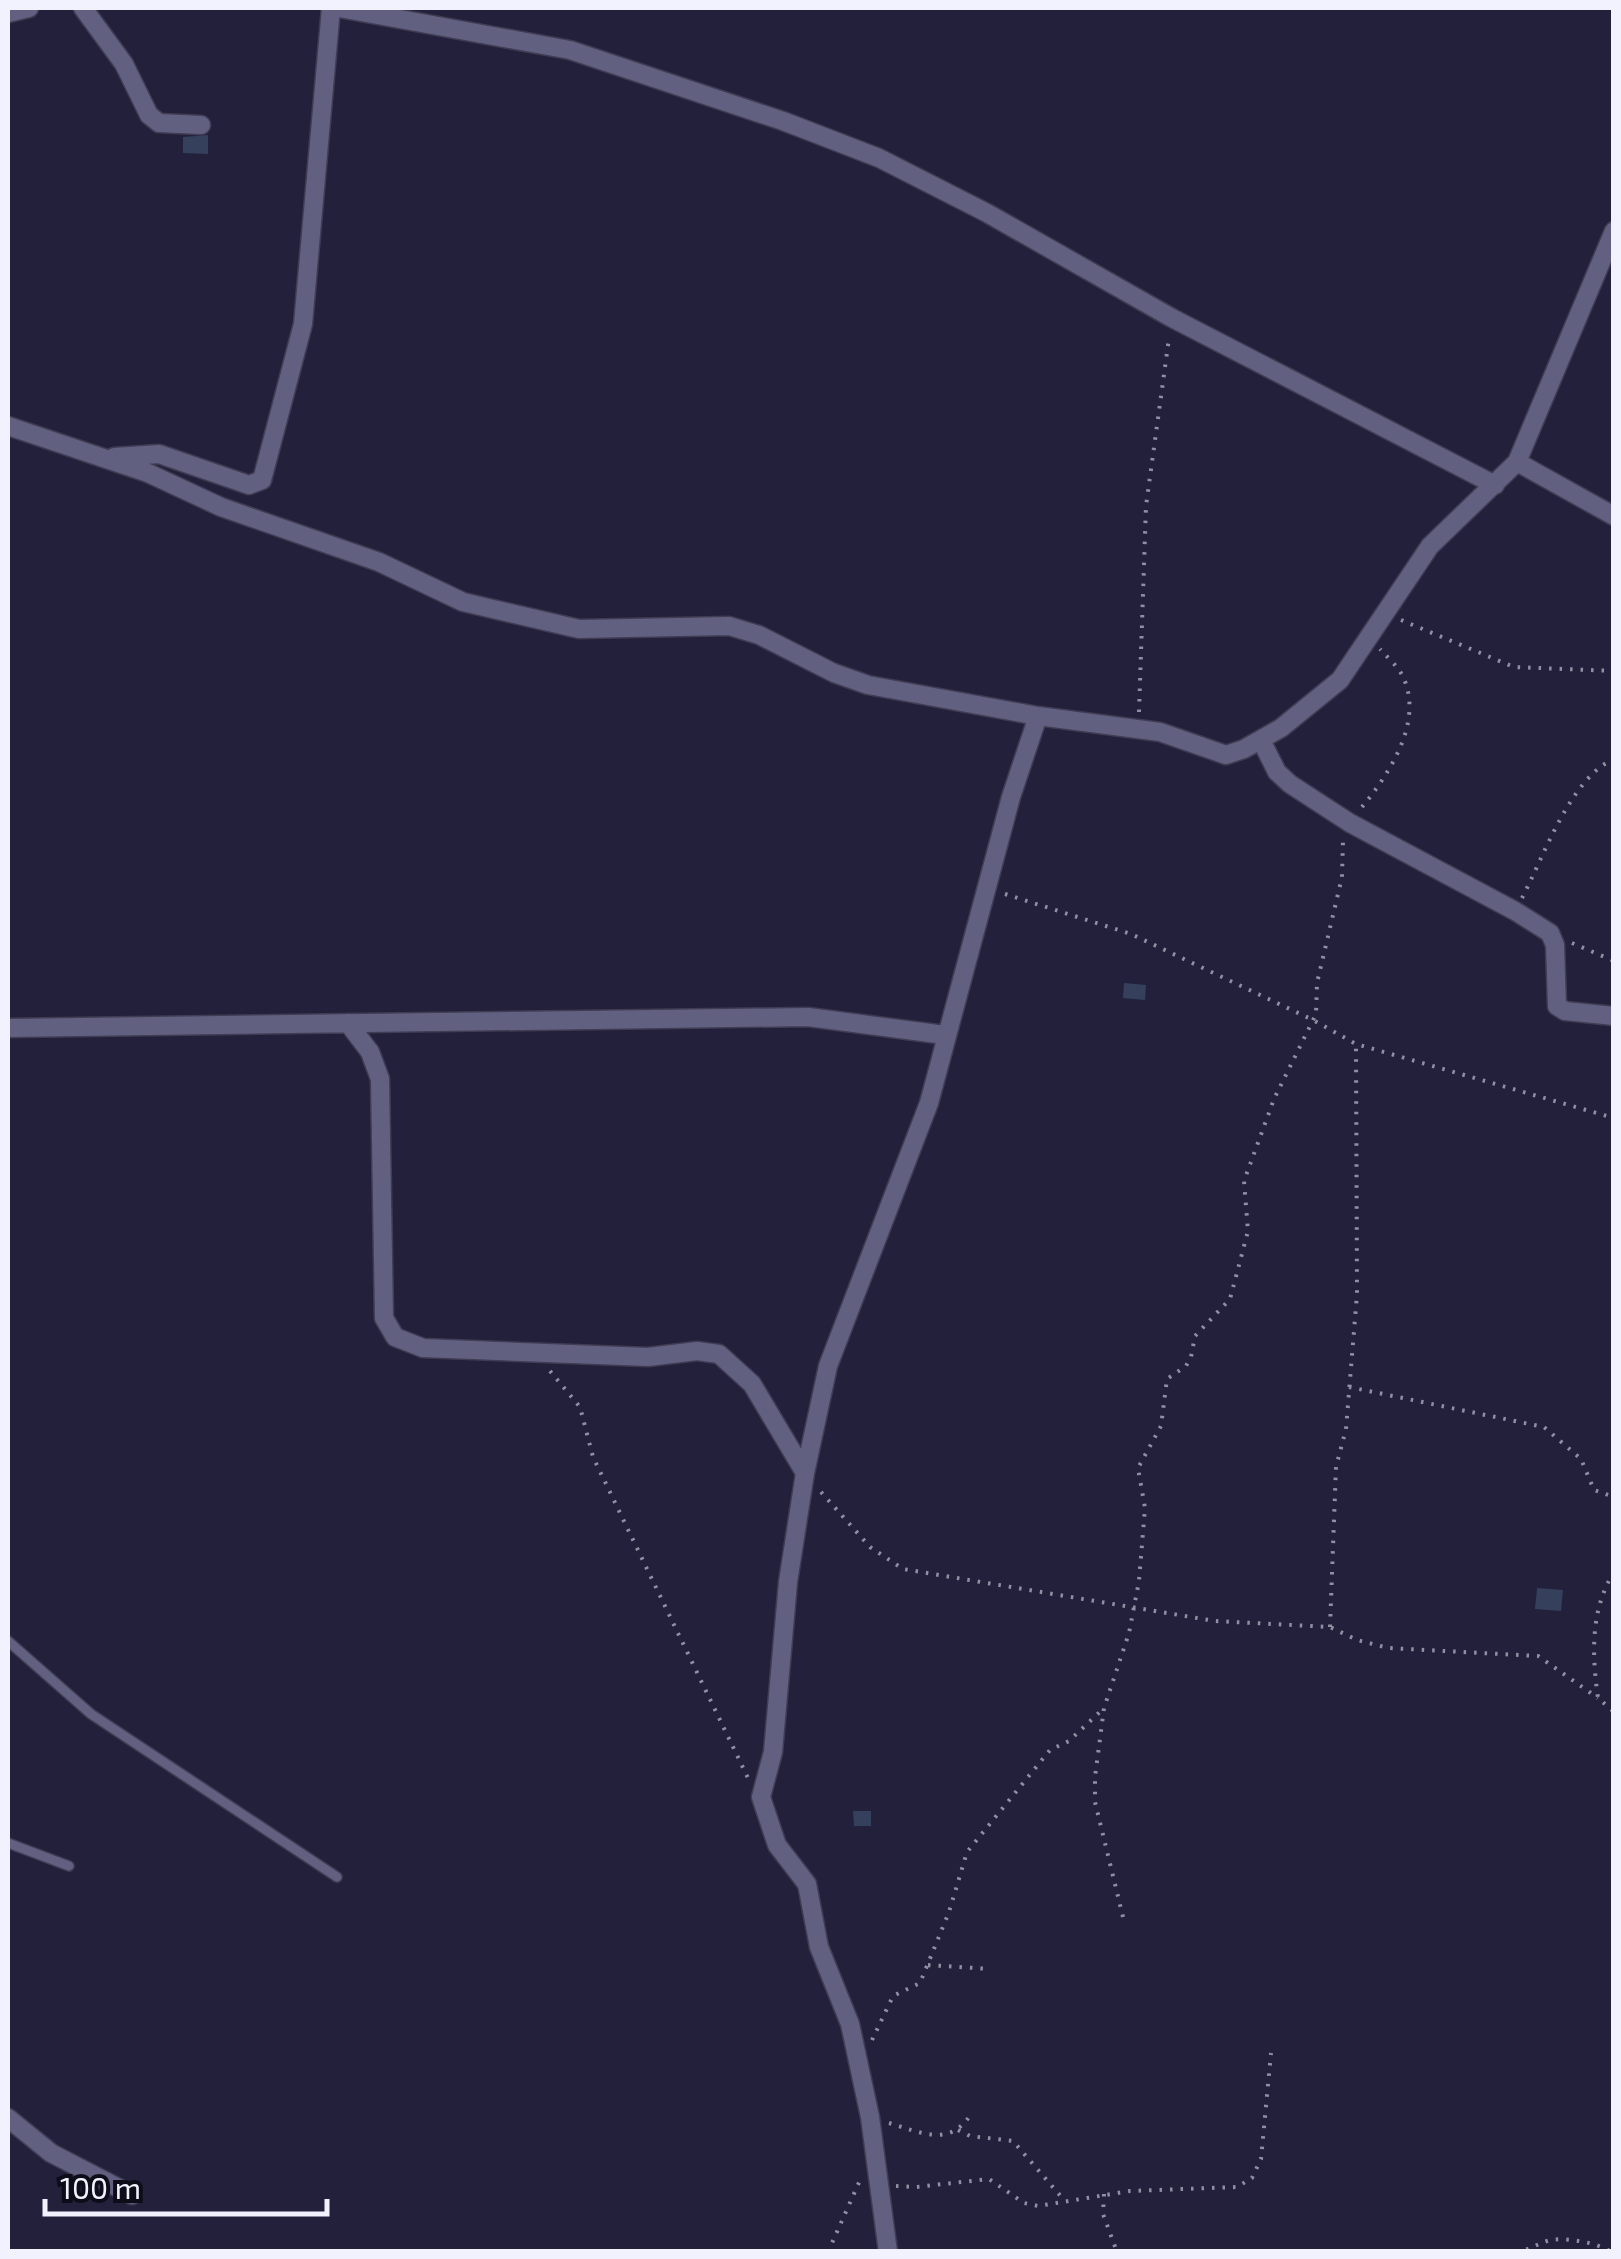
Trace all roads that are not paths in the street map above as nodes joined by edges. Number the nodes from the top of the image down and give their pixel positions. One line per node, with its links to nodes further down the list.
1 (29, 8): 5 (street)
2 (83, 8): 6 (street)
3 (331, 8): 9 (street)
4 (340, 8): 11 (street)
5 (8, 12)
6 (201, 125)
7 (1614, 231): 10 (street)
8 (8, 426): 9 (street)
9 (108, 458): 13 (street)
10 (1517, 462): 11 (street); 12 (street)
11 (1495, 485): 14 (street)
12 (1614, 516)
13 (1038, 716): 14 (street); 18 (street)
14 (1261, 740): 15 (street)
15 (1614, 1016)
16 (348, 1023): 17 (street); 18 (street); 19 (street)
17 (8, 1028)
18 (945, 1035): 19 (street)
19 (805, 1473): 26 (street)
20 (8, 1640): 23 (lane)
21 (8, 1842): 22 (lane)
22 (69, 1866)
23 (337, 1876)
24 (8, 2118): 25 (street)
25 (132, 2195)
26 (888, 2252)

